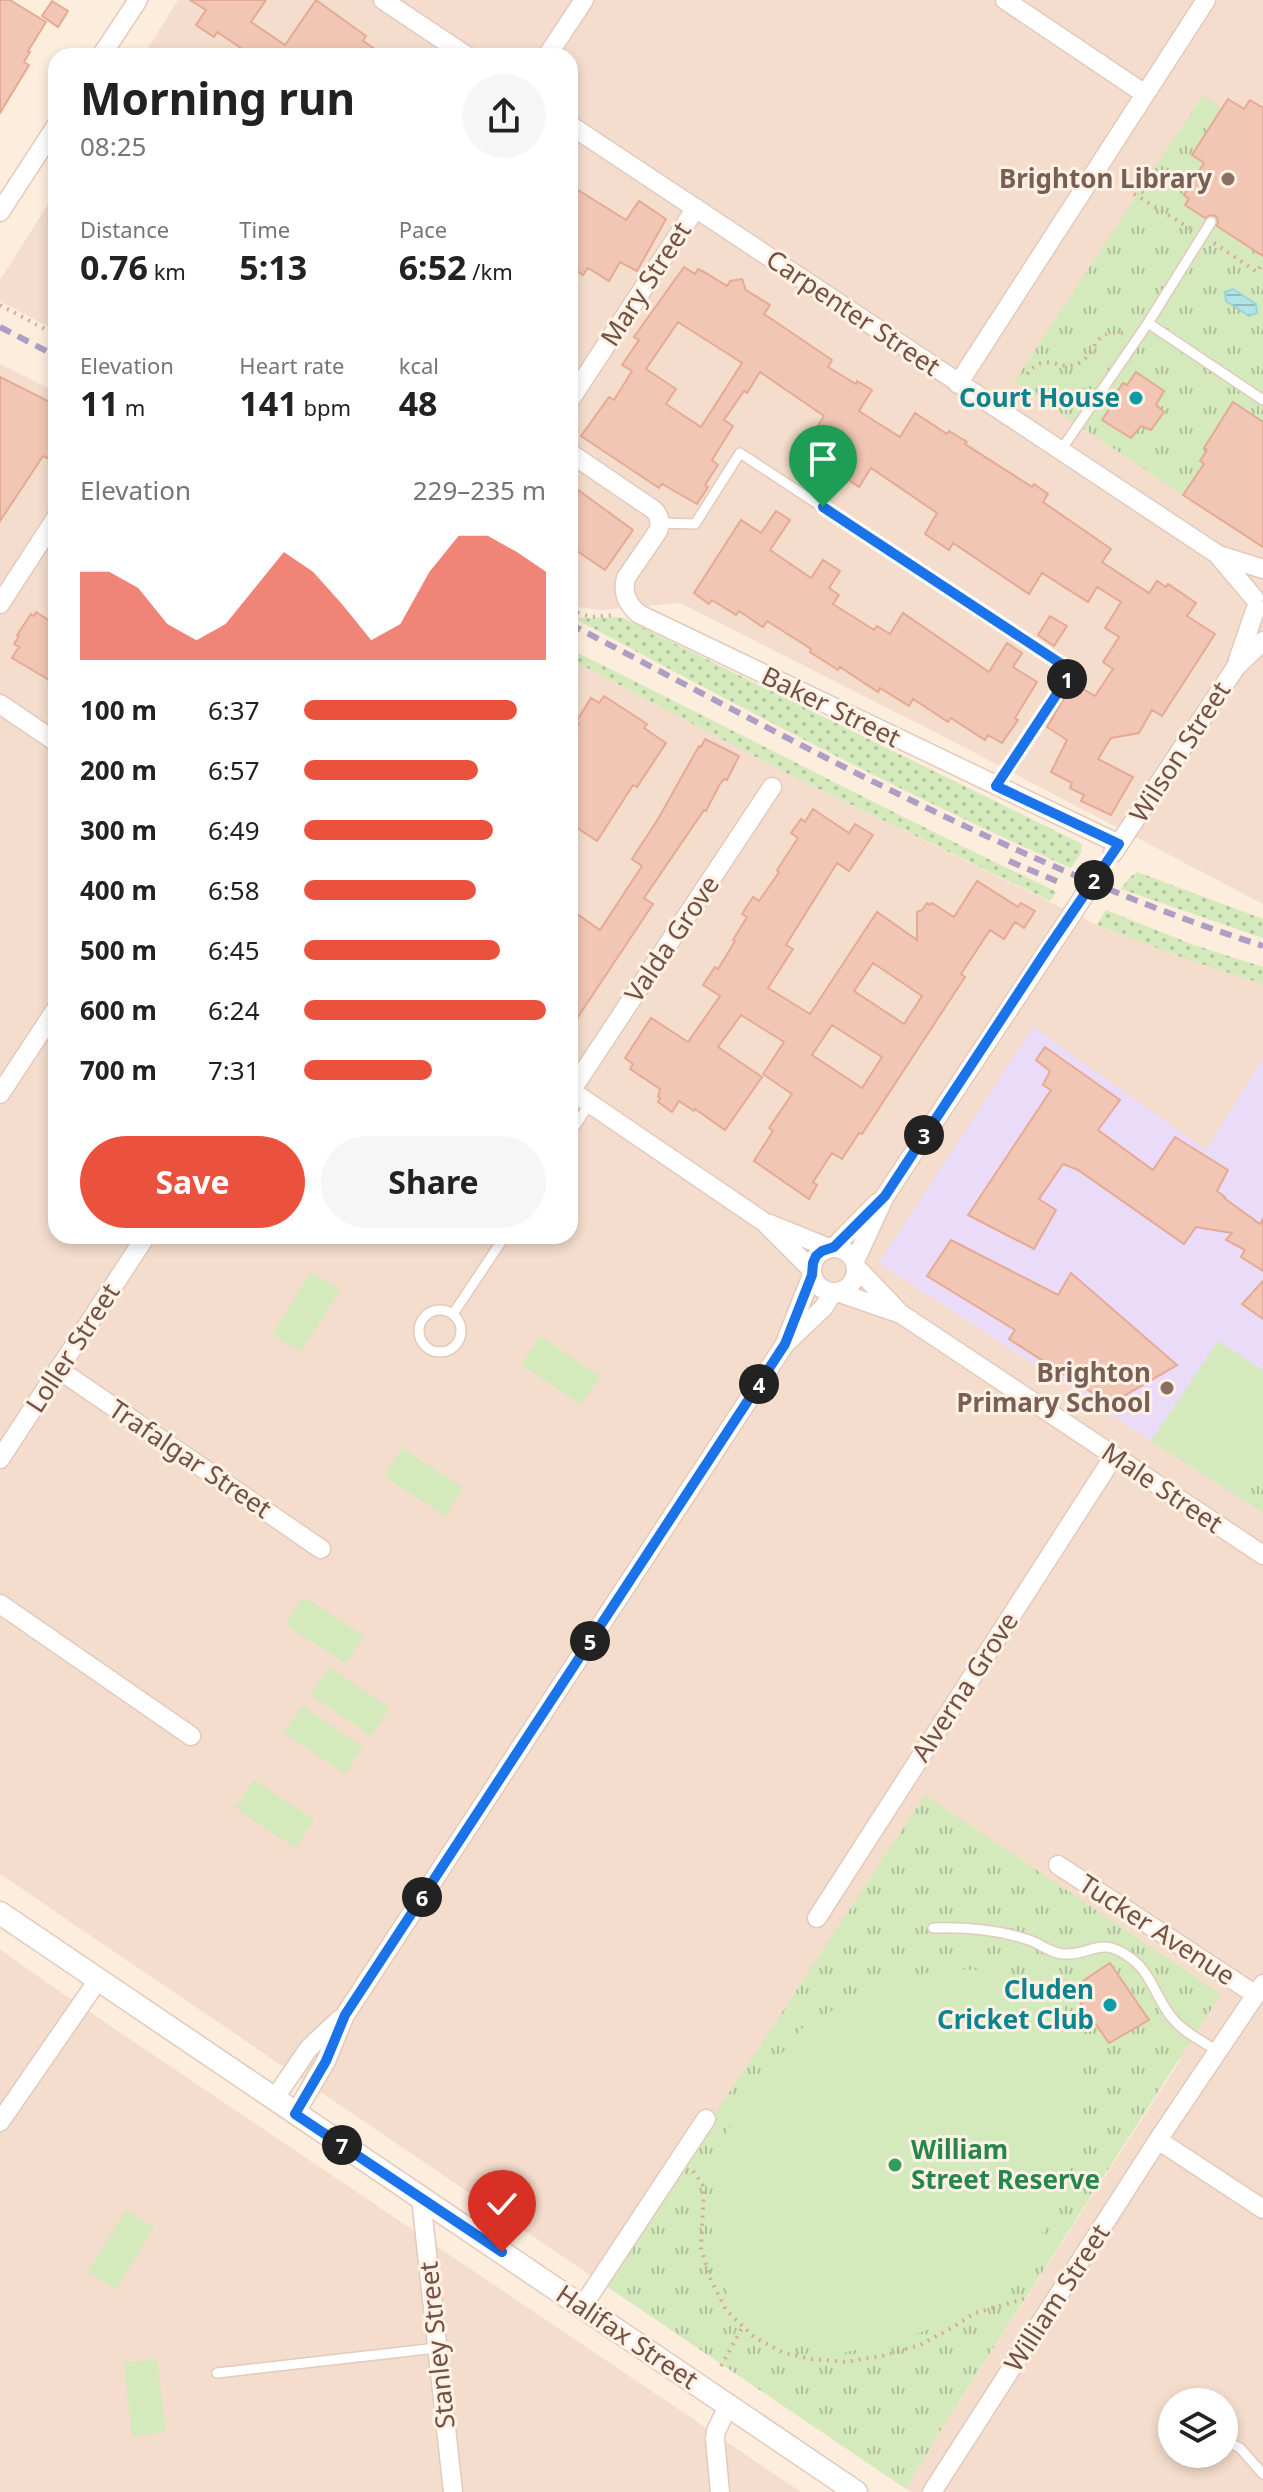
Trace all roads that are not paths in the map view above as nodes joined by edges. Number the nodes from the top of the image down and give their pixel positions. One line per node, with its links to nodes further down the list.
1 (138, 0): 6 (street)
2 (383, 0): 7 (street)
3 (584, 0): 8 (street)
4 (1005, 0): 9 (street)
5 (1206, 0): 9 (street)
6 (106, 48)
7 (455, 48)
8 (552, 48)
9 (1145, 94): 16 (street)
10 (578, 130): 12 (street, Carpenter Street)
11 (48, 138): 13 (street)
12 (696, 208): 16 (street, Carpenter Street); 17 (street, Mary Street)
13 (0, 212)
14 (1211, 222): 15 (lane)
15 (1148, 323): 18 (lane); 19 (lane)
16 (958, 384): 19 (street, Carpenter Street)
17 (578, 388)
18 (1263, 400)
19 (1060, 451): 23 (street, Carpenter Street)
20 (578, 458): 21 (street)
21 (660, 523): 32 (street, Baker Street); 32 (lane)
22 (48, 530): 26 (street)
23 (1217, 554): 24 (street, Carpenter Street); 27 (street, Carpenter Street)
24 (1263, 569)
25 (1263, 579): 27 (street, Wilson Street)
26 (0, 604)
27 (1258, 608): 29 (street, Wilson Street)
28 (1263, 641): 29 (street, Wilson Street)
29 (1236, 667): 34 (street, Wilson Street)
30 (0, 704): 31 (street)
31 (48, 737)
32 (996, 786): 34 (street, Baker Street)
33 (772, 787): 36 (street, Valda Grove)
34 (1119, 844): 41 (street, Wilson Street, bridge)
35 (48, 1021): 37 (street)
36 (578, 1078)
37 (0, 1094)
38 (578, 1095): 39 (street)
39 (590, 1103): 40 (lane); 42 (street)
40 (578, 1122)
41 (885, 1196): 45 (street, Wilson Street); 46 (street, Wilson Street)
42 (764, 1222): 45 (street); 47 (street)
43 (141, 1244): 52 (street, Loller Street)
44 (500, 1244): 49 (lane)
45 (832, 1247): 46 (street); 47 (street)
46 (856, 1264): 48 (street); 50 (street, Male Street)
47 (812, 1273): 48 (street); 51 (street)
48 (835, 1292): 50 (street, Male Street); 51 (street)
49 (453, 1314): 49 (lane)
50 (901, 1314): 53 (street, Male Street)
51 (785, 1344): 65 (street)
52 (58, 1369): 54 (street, Loller Street); 55 (street, Trafalgar Street)
53 (1114, 1456): 56 (street, Male Street); 61 (street, Alverna Grove)
54 (0, 1459)
55 (321, 1549)
56 (1263, 1555)
57 (0, 1604): 58 (street)
58 (191, 1736)
59 (1058, 1865): 64 (street, Tucker Avenue)
60 (0, 1913): 63 (street, Halifax Street)
61 (817, 1918)
62 (933, 1928): 66 (lane)
63 (98, 1980): 67 (street, Halifax Street); 70 (street)
64 (1261, 1988): 66 (street, William Street)
65 (345, 2015): 67 (street); 68 (street)
66 (1219, 2052): 71 (street, William Street)
67 (274, 2099): 68 (street, Halifax Street)
68 (295, 2114): 72 (street, Halifax Street)
69 (706, 2119): 74 (street)
70 (0, 2122)
71 (1158, 2140): 73 (street); 83 (street, William Street)
72 (421, 2198): 74 (street, Halifax Street); 75 (street, Stanley Street)
73 (1263, 2209)
74 (582, 2307): 77 (street, Halifax Street)
75 (437, 2348): 76 (lane); 80 (street, Stanley Street)
76 (217, 2373)
77 (728, 2406): 81 (street); 82 (street, Halifax Street)
78 (1238, 2447): 79 (lane)
79 (1263, 2474)
80 (453, 2492)
81 (720, 2492)
82 (856, 2492)
83 (932, 2492)

